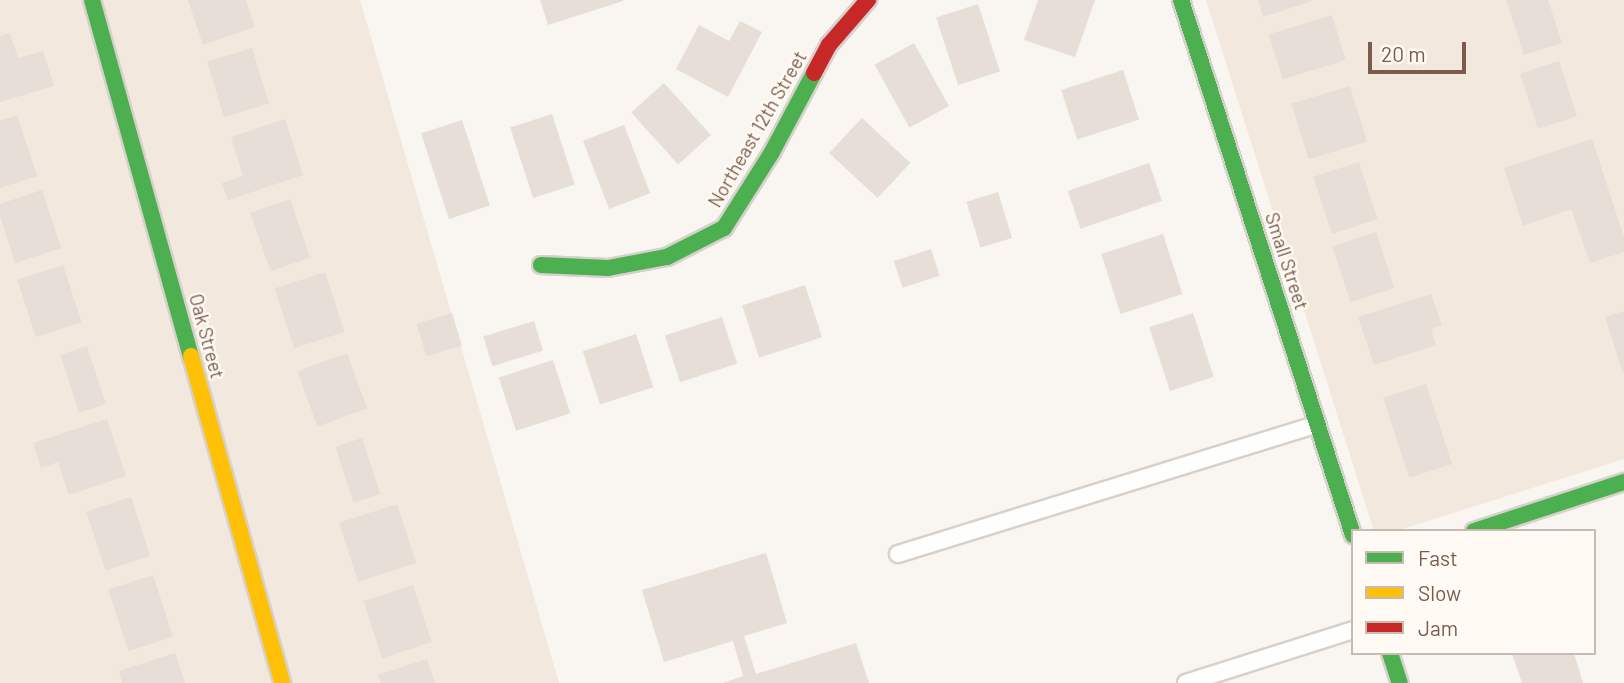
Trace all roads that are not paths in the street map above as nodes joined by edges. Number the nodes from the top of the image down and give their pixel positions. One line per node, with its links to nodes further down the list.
1 (93, 0): 12 (street, Oak Street)
2 (868, 0): 4 (street, Northeast 12th Street)
3 (1181, 0): 5 (street, Small Street)
4 (541, 265)
5 (1317, 424): 7 (street, Small Street); 9 (lane)
6 (1624, 482): 8 (street)
7 (1351, 529)
8 (1480, 529)
9 (898, 554)
10 (1351, 631): 13 (lane)
11 (1391, 655): 14 (street)
12 (282, 683)
13 (1186, 683)
14 (1400, 683)

